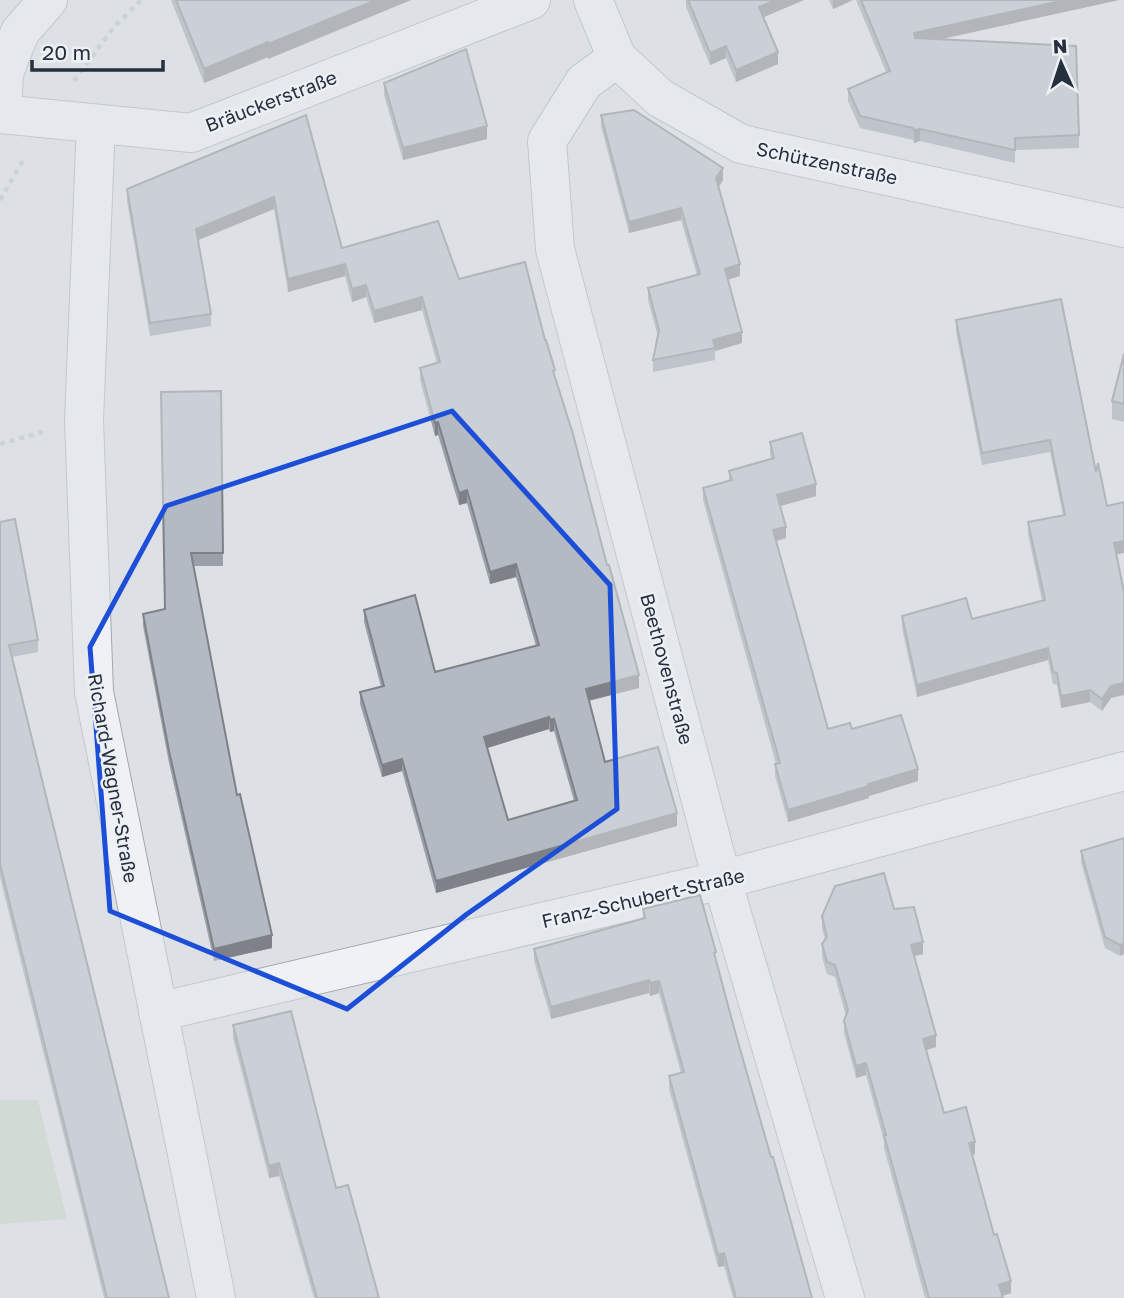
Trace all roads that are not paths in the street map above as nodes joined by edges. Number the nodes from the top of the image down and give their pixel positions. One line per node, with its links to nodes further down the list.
1 (48, 0): 5 (street)
2 (531, 0): 6 (street, Bräuckerstraße)
3 (593, 0): 4 (street, Schützenstraße)
4 (617, 58): 7 (street, Schützenstraße); 9 (street, Beethovenstraße)
5 (1, 113): 6 (street, Bräuckerstraße)
6 (96, 124): 10 (street, Richard-Wagner-Straße)
7 (1124, 228)
8 (1124, 771): 9 (street, Franz-Schubert-Straße)
9 (722, 880): 10 (street, Franz-Schubert-Straße); 12 (street, Beethovenstraße)
10 (158, 1012): 11 (street, Richard-Wagner-Straße)
11 (216, 1298)
12 (845, 1298)

